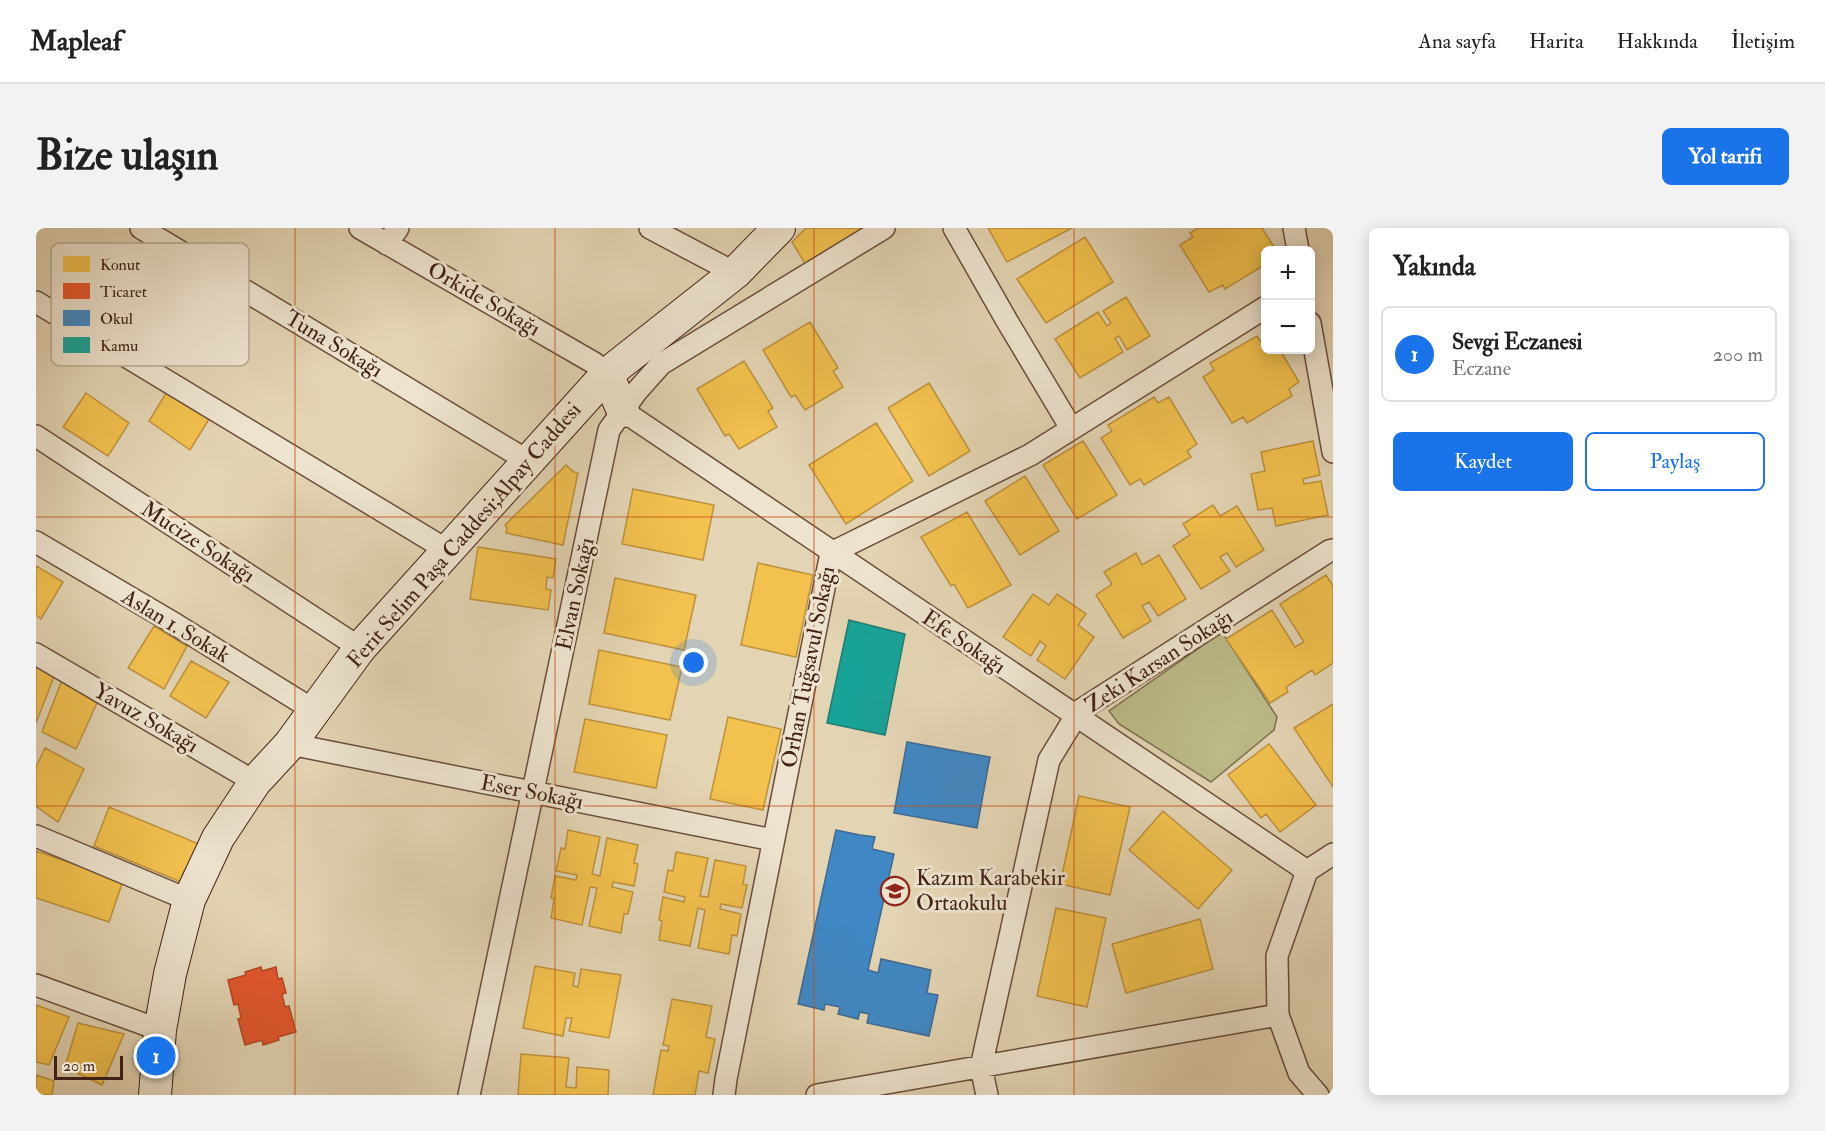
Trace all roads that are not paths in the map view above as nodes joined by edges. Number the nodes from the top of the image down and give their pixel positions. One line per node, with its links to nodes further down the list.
1 (141, 228): 9 (street, Tuna Sokağı)
2 (360, 228): 8 (street, Orkide Sokağı)
3 (650, 228): 11 (street)
4 (779, 228): 11 (main road, Ferit Selim Paşa Caddesi;Alpay Caddesi)
5 (884, 228): 19 (street, Elvan Sokağı)
6 (954, 228): 20 (street)
7 (1294, 228): 10 (street)
8 (392, 236): 18 (street, Orkide Sokağı)
9 (166, 243)
10 (1297, 246)
11 (735, 273): 18 (main road, Ferit Selim Paşa Caddesi;Alpay Caddesi)
12 (249, 293): 23 (street, Tuna Sokağı)
13 (36, 302): 15 (street)
14 (1261, 310): 20 (street, Orhan Tuğsavul Sokağı)
15 (51, 311)
16 (1315, 347): 22 (street)
17 (142, 366): 25 (street)
18 (607, 374): 19 (main road); 23 (main road, Ferit Selim Paşa Caddesi;Alpay Caddesi)
19 (623, 411): 27 (street, Efe Sokağı); 34 (street, Elvan Sokağı)
20 (1071, 428): 27 (street, Orhan Tuğsavul Sokağı)
21 (36, 436): 28 (street, Mucize Sokağı)
22 (1333, 452)
23 (528, 461): 25 (main road, Ferit Selim Paşa Caddesi;Alpay Caddesi)
24 (36, 542): 30 (street, Aslan 1. Sokak)
25 (447, 550): 28 (main road, Ferit Selim Paşa Caddesi;Alpay Caddesi)
26 (1333, 550): 31 (street, Zeki Karsan Sokağı)
27 (831, 553): 31 (street, Efe Sokağı); 36 (street, Orhan Tuğsavul Sokağı)
28 (360, 648): 30 (main road, Ferit Selim Paşa Caddesi;Alpay Caddesi)
29 (36, 654): 33 (street, Yavuz Sokağı)
30 (315, 711): 32 (main road, Ferit Selim Paşa Caddesi;Alpay Caddesi)
31 (1077, 717): 38 (street, Efe Sokağı); 43 (street, Zeki Karsan Sokağı)
32 (290, 744): 33 (main road, Ferit Selim Paşa Caddesi;Alpay Caddesi); 34 (street, Eser Sokağı)
33 (255, 782): 39 (main road, Ferit Selim Paşa Caddesi;Alpay Caddesi)
34 (533, 792): 36 (street, Eser Sokağı); 45 (street, Elvan Sokağı)
35 (36, 836): 39 (street)
36 (773, 840): 46 (street, Orhan Tuğsavul Sokağı)
37 (1333, 854): 38 (street)
38 (1307, 871): 41 (street)
39 (189, 900): 42 (main road, Ferit Selim Paşa Caddesi;Alpay Caddesi)
40 (36, 985): 42 (street)
41 (1278, 1015): 43 (street); 49 (street)
42 (160, 1030): 44 (main road, Ferit Selim Paşa Caddesi;Alpay Caddesi)
43 (981, 1066): 47 (street); 48 (street, Zeki Karsan Sokağı)
44 (155, 1095)
45 (469, 1095)
46 (724, 1095)
47 (817, 1095)
48 (987, 1095)
49 (1318, 1095)

